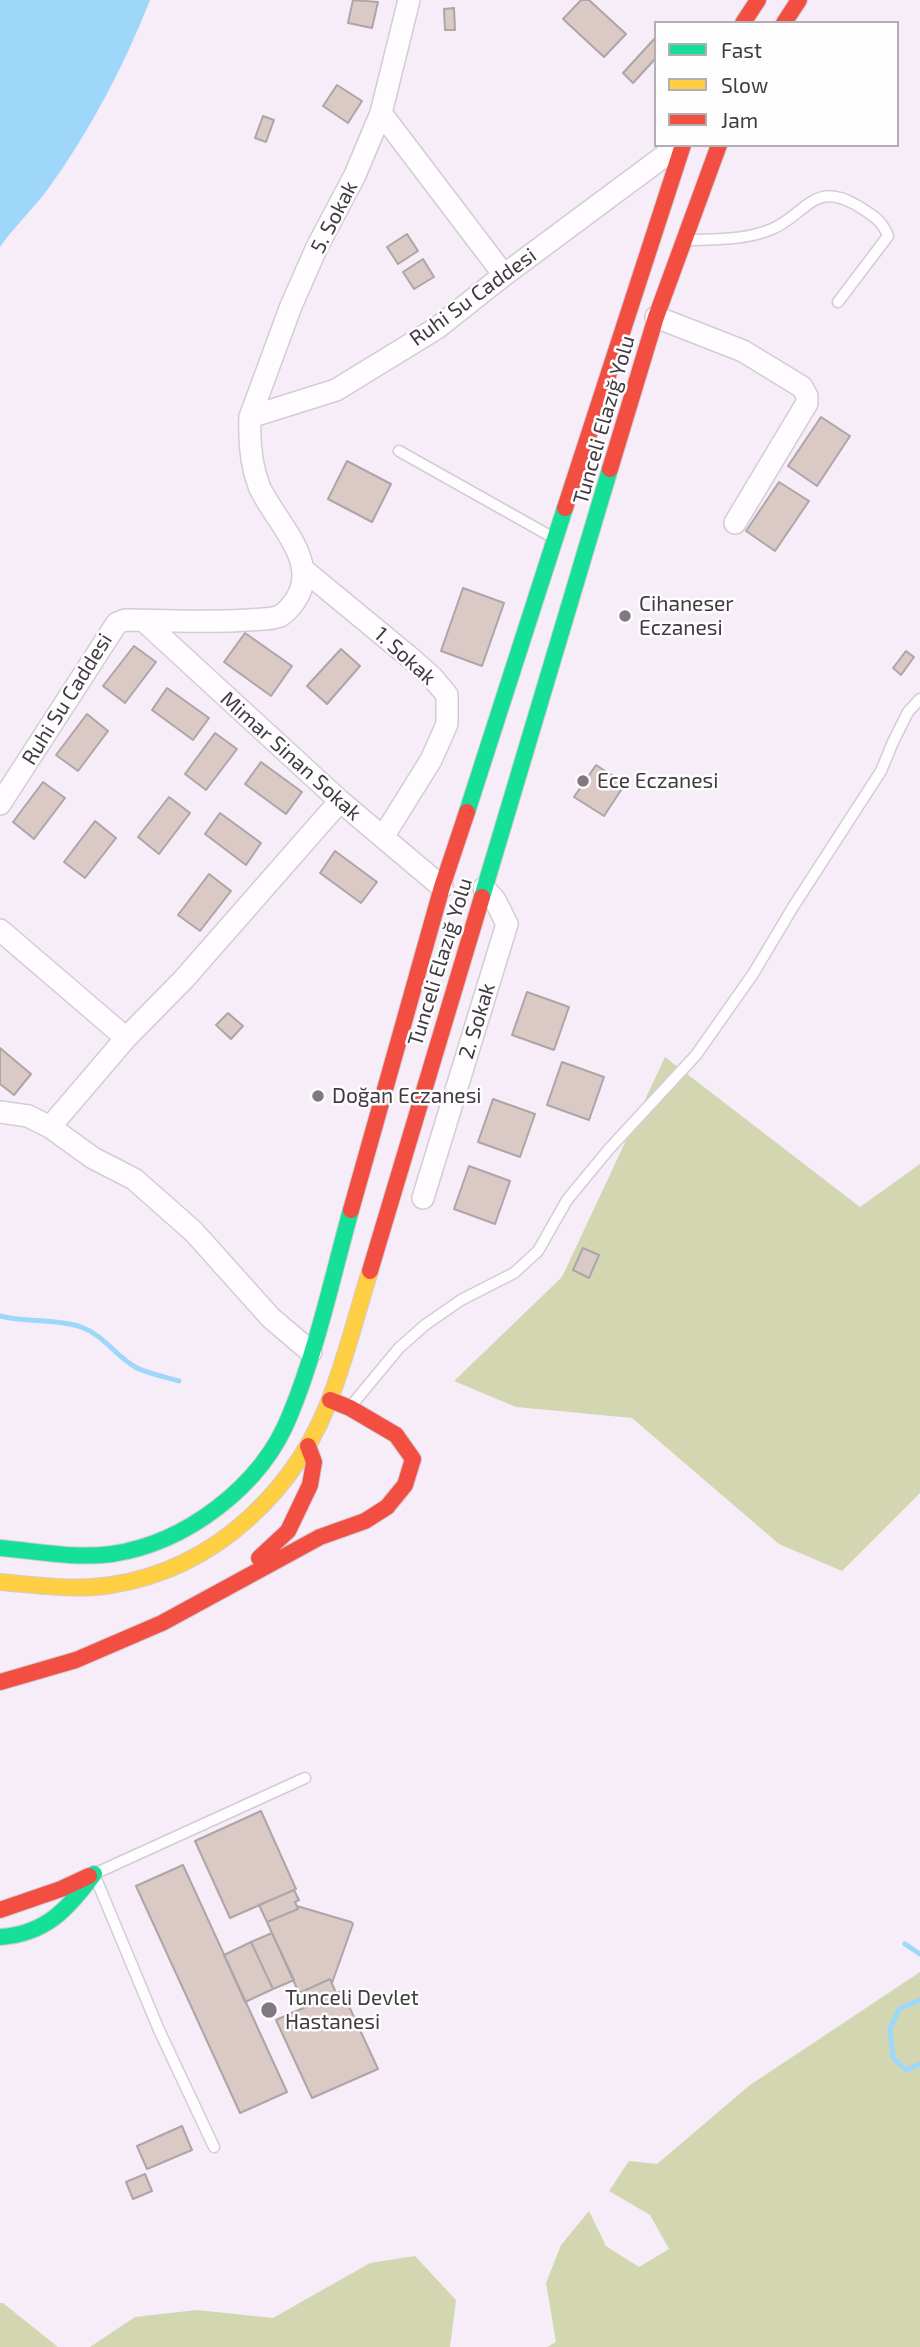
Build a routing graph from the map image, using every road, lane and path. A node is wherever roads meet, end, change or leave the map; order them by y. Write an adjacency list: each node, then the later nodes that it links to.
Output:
1 (409, 0): 6 (street, 5. Sokak)
2 (758, 0): 4 (main road)
3 (799, 0): 5 (main road)
4 (744, 21)
5 (785, 21)
6 (381, 113): 11 (street); 14 (street, 5. Sokak)
7 (678, 147): 11 (street, Ruhi Su Caddesi)
8 (680, 147): 17 (main road, Tunceli Elazığ Yolu)
9 (718, 147): 10 (main road, Tunceli Elazığ Yolu)
10 (684, 240): 12 (lane); 13 (main road, Tunceli Elazığ Yolu)
11 (504, 275): 14 (street, Ruhi Su Caddesi)
12 (838, 302)
13 (656, 317): 16 (street); 25 (main road, Tunceli Elazığ Yolu)
14 (250, 424): 18 (street)
15 (399, 451): 17 (lane)
16 (735, 523)
17 (554, 538): 24 (main road, Tunceli Elazığ Yolu)
18 (304, 570): 19 (street, Ruhi Su Caddesi); 23 (street, 1. Sokak)
19 (144, 621): 21 (street, Mimar Sinan Sokak); 22 (street, Ruhi Su Caddesi)
20 (920, 698): 33 (lane)
21 (340, 801): 23 (street, Mimar Sinan Sokak); 27 (street)
22 (0, 804)
23 (383, 837): 24 (street, Mimar Sinan Sokak)
24 (442, 887): 31 (main road, Tunceli Elazığ Yolu)
25 (484, 888): 30 (street, 2. Sokak); 32 (main road, Tunceli Elazığ Yolu)
26 (0, 930): 27 (street)
27 (126, 1038): 29 (street)
28 (0, 1112): 29 (street)
29 (50, 1128): 31 (street)
30 (423, 1198)
31 (311, 1352): 35 (main road, Tunceli Elazığ Yolu)
32 (330, 1400): 33 (main road); 34 (main road, Tunceli Elazığ Yolu)
33 (349, 1408): 38 (main road)
34 (308, 1446): 36 (main road, Tunceli Elazığ Yolu); 37 (main road)
35 (0, 1548)
36 (0, 1581)
37 (0, 1669)
38 (0, 1682)
39 (305, 1778): 40 (lane)
40 (94, 1874): 41 (main road); 42 (main road); 43 (lane)
41 (0, 1910)
42 (0, 1937)
43 (214, 2147)

